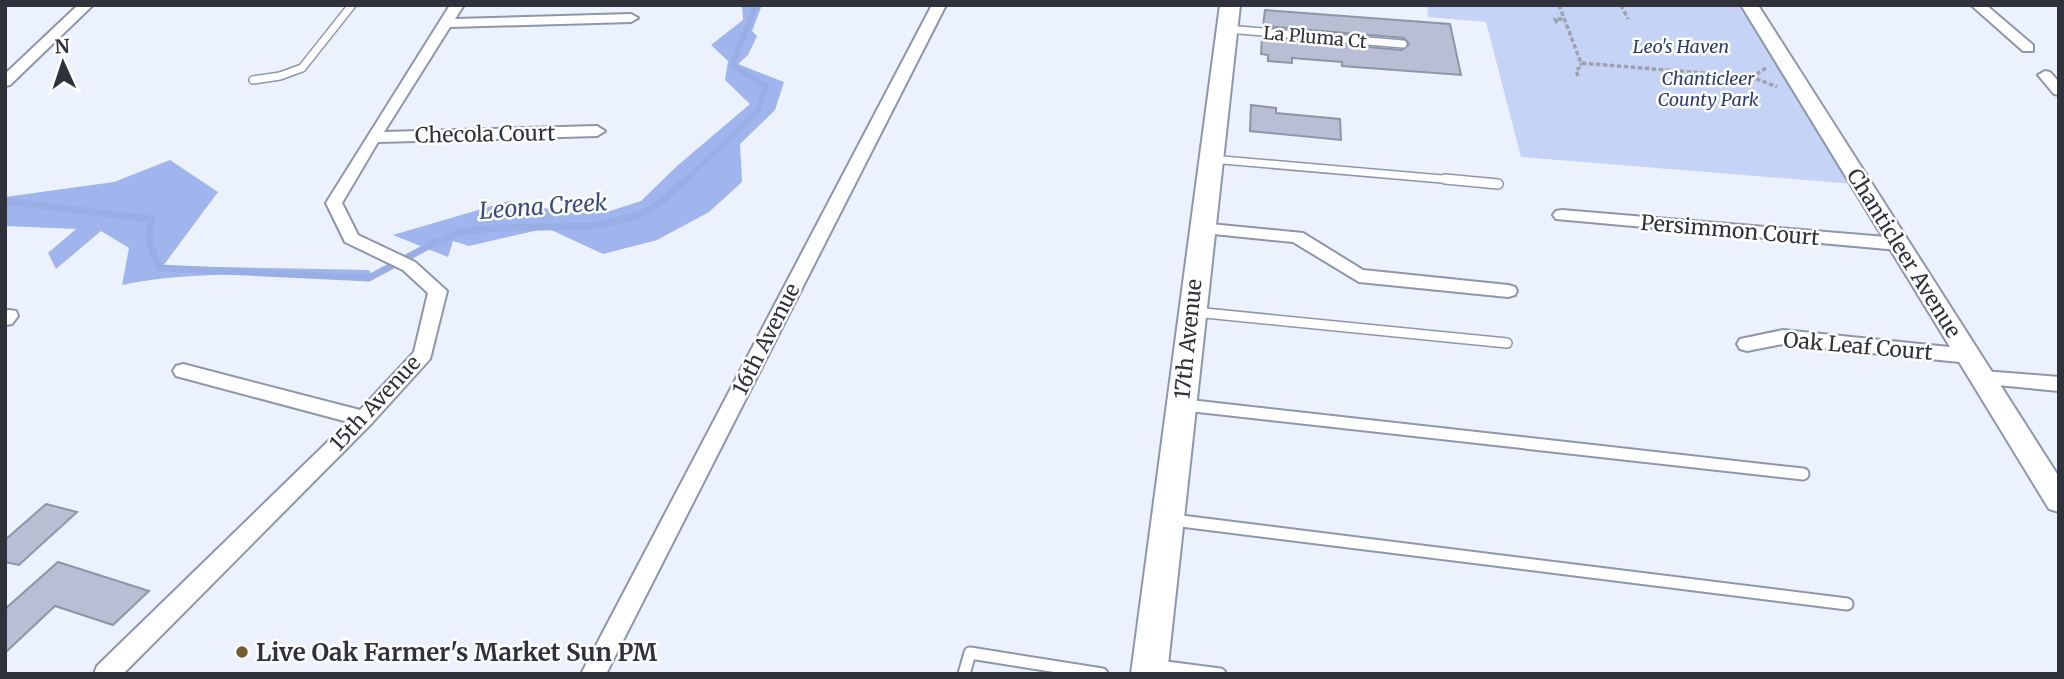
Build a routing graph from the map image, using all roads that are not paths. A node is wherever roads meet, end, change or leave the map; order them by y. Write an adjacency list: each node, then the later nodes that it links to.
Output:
1 (86, 5): 14 (street)
2 (352, 5): 13 (lane)
3 (457, 5): 9 (street, 15th Avenue)
4 (939, 5): 39 (street, 16th Avenue)
5 (1749, 5): 22 (street, Chanticleer Avenue)
6 (1978, 5): 11 (street)
7 (1229, 17): 10 (lane, La Pluma Ct); 18 (main road, 17th Avenue)
8 (631, 18): 9 (street)
9 (446, 23): 17 (street, 15th Avenue)
10 (1403, 44)
11 (2028, 48)
12 (2045, 75): 15 (street)
13 (253, 80)
14 (5, 82)
15 (2059, 90)
16 (597, 131): 17 (street, Checola Court)
17 (373, 137): 32 (street, 15th Avenue)
18 (1210, 159): 19 (lane); 21 (main road, 17th Avenue)
19 (1497, 184)
20 (1562, 215): 22 (street, Persimmon Court)
21 (1200, 228): 23 (street); 24 (main road, 17th Avenue)
22 (1899, 244): 27 (street, Chanticleer Avenue)
23 (1508, 291)
24 (1191, 311): 25 (lane); 31 (main road, 17th Avenue)
25 (1507, 343)
26 (1746, 344): 27 (street, Oak Leaf Court)
27 (1969, 356): 29 (street, Chanticleer Avenue)
28 (183, 371): 32 (street)
29 (1983, 378): 30 (street); 34 (street, Chanticleer Avenue)
30 (2059, 384)
31 (1181, 405): 33 (lane); 35 (main road, 17th Avenue)
32 (364, 419): 38 (street, 15th Avenue)
33 (1803, 474)
34 (2059, 501)
35 (1169, 520): 36 (lane); 37 (main road, 17th Avenue)
36 (1847, 604)
37 (1150, 669): 42 (lane)
38 (106, 674)
39 (593, 674)
40 (964, 674): 41 (lane)
41 (1102, 674)
42 (1220, 674)

